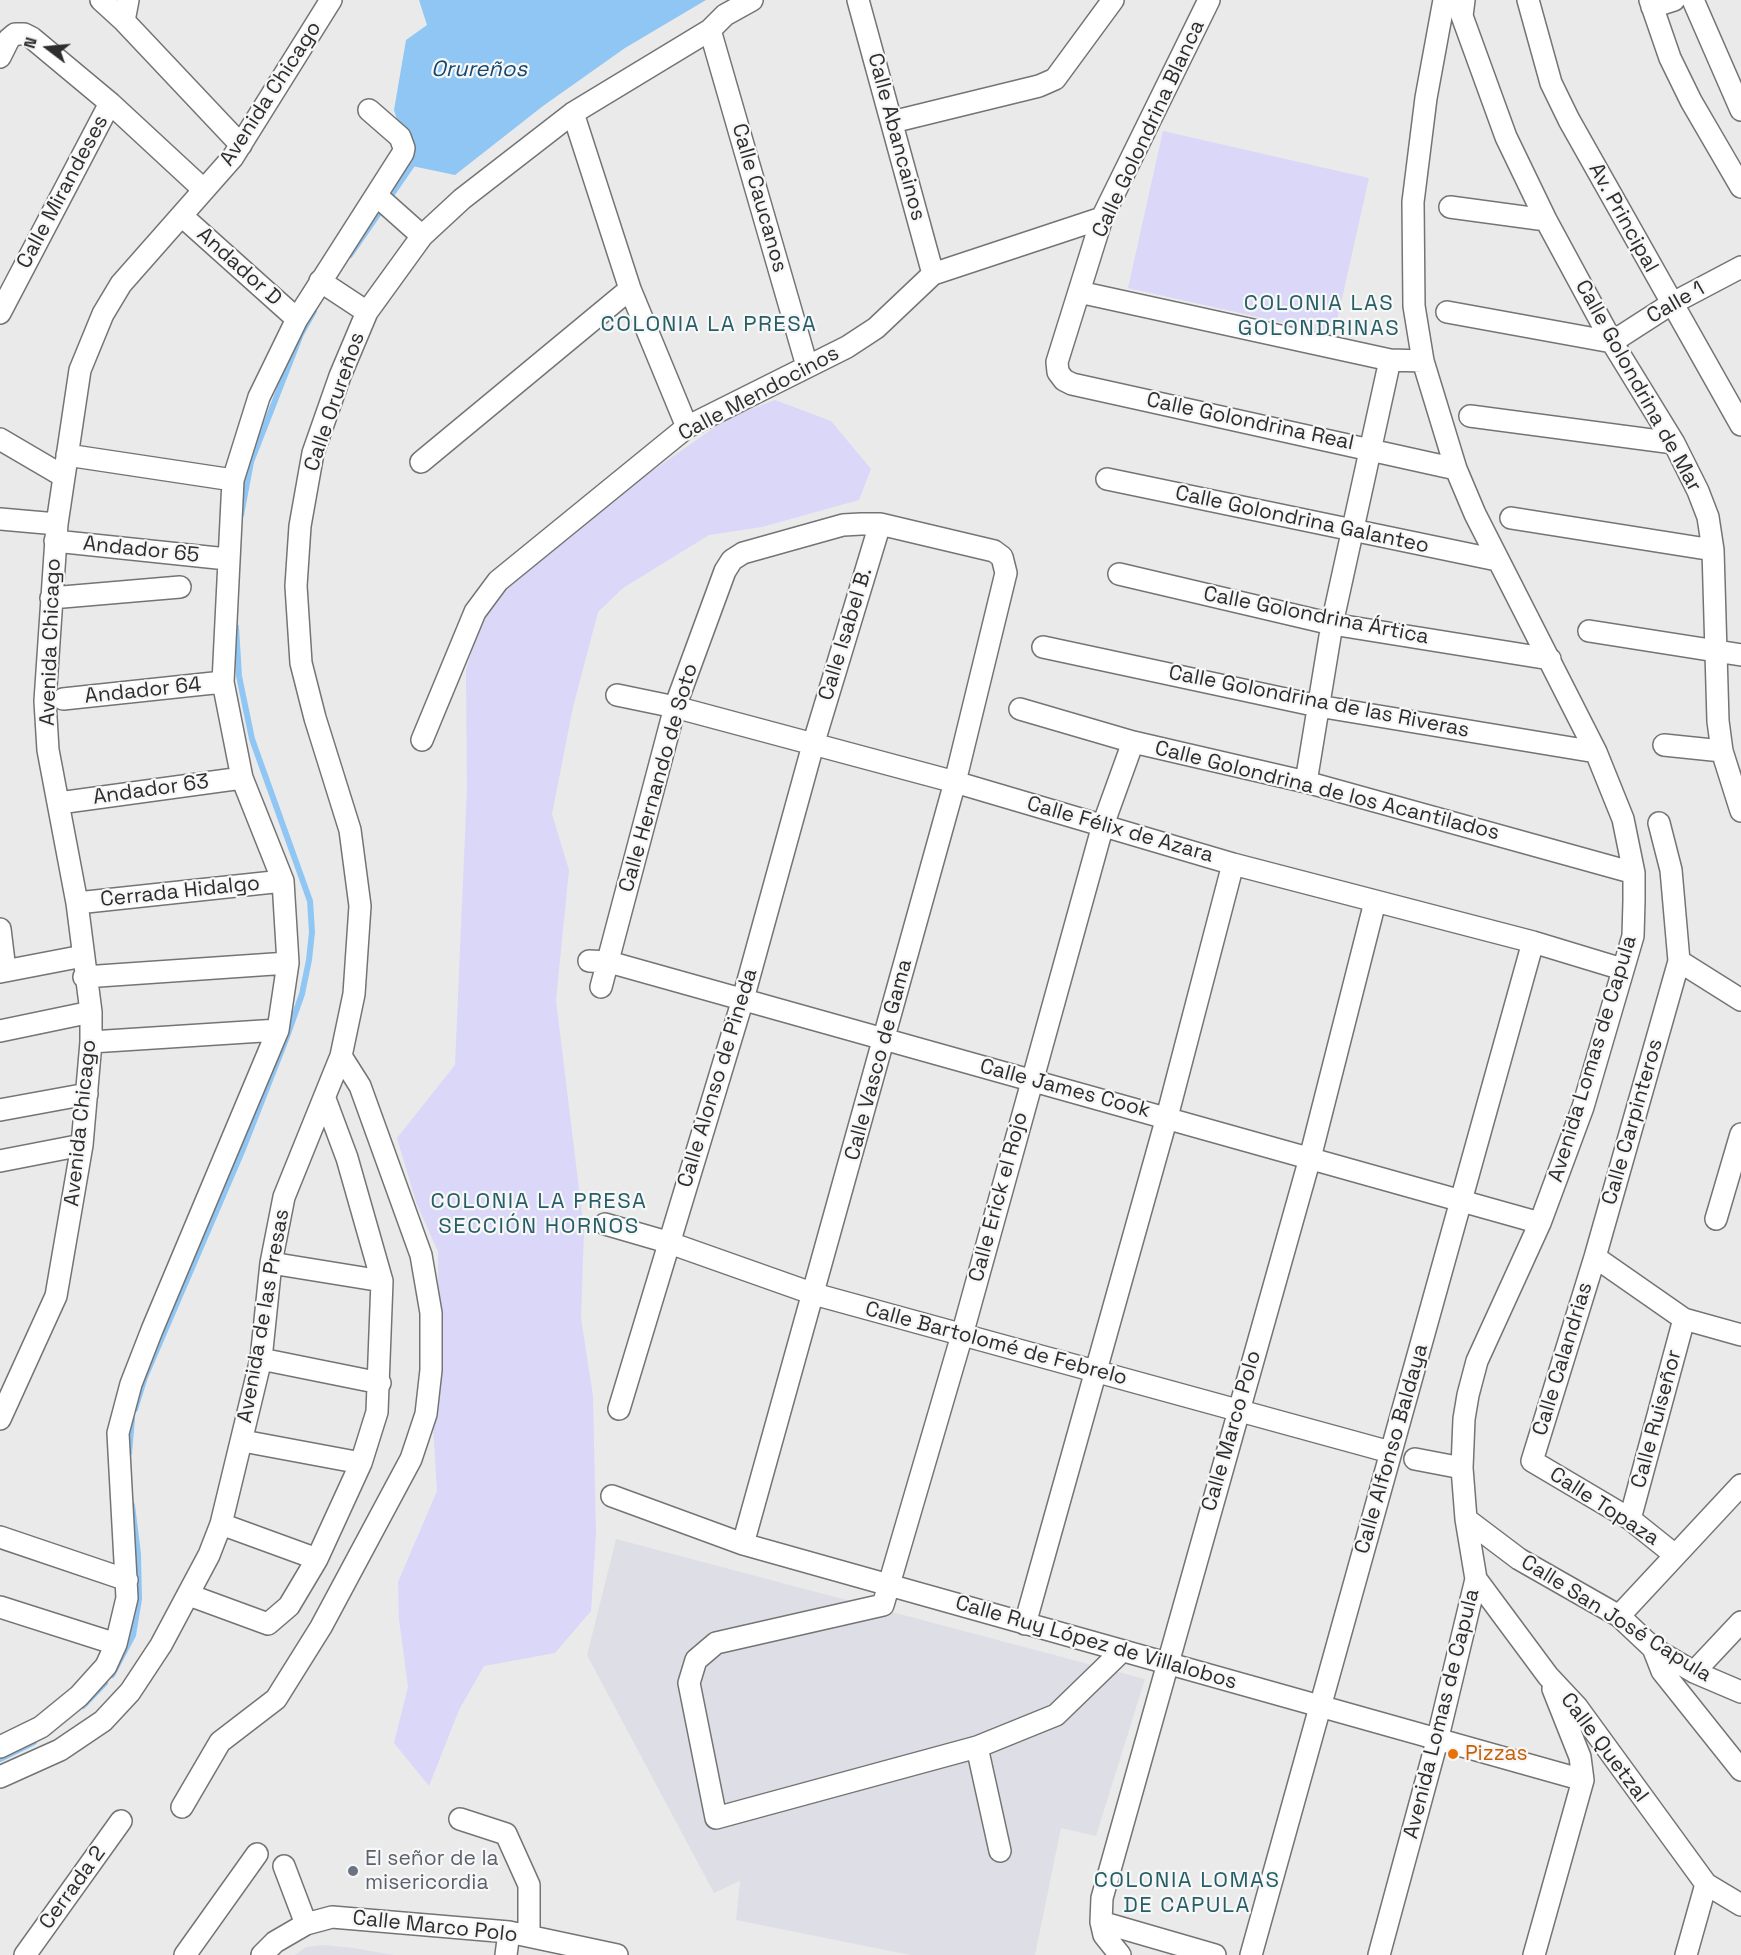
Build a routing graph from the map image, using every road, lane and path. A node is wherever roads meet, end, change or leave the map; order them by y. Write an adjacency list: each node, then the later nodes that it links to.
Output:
1 (101, 0): 14 (street)
2 (128, 0): 14 (street)
3 (331, 0): 23 (street, Avenida Chicago)
4 (752, 0): 15 (street, Calle Orureños)
5 (858, 0): 22 (street, Calle Abancainos)
6 (1113, 0): 22 (street)
7 (1209, 0): 29 (street, Calle Golondrina Blanca)
8 (1444, 0): 44 (street, Avenida Lomas de Capula)
9 (1528, 0): 37 (street, Av. Principal)
10 (1674, 0): 12 (street)
11 (1693, 0): 17 (street)
12 (1651, 3): 24 (street)
13 (1463, 8): 30 (street, Calle Golondrina de Mar)
14 (124, 21): 23 (street)
15 (710, 30): 21 (street, Calle Orureños); 46 (street, Calle Caucanos)
16 (4, 48): 18 (street)
17 (1736, 89): 20 (street)
18 (110, 103): 25 (street); 40 (street, Calle Mirandeses)
19 (369, 110): 26 (street)
20 (1741, 110)
21 (573, 113): 31 (street, Calle Orureños); 35 (street)
22 (891, 123): 33 (street, Calle Abancainos)
23 (241, 145): 25 (street, Avenida Chicago)
24 (1741, 188)
25 (204, 190): 28 (street, Avenida Chicago)
26 (376, 196): 31 (street); 34 (street)
27 (1450, 207): 30 (street)
28 (182, 216): 41 (street, Andador D); 53 (street, Avenida Chicago)
29 (1102, 218): 33 (street, Calle Mendocinos); 36 (street, Calle Golondrina Blanca)
30 (1546, 220): 42 (street, Calle Golondrina de Mar)
31 (422, 235): 38 (street, Calle Orureños)
32 (1741, 267): 37 (street, Calle 1)
33 (933, 274): 46 (street, Calle Mendocinos)
34 (321, 282): 38 (street); 41 (street)
35 (630, 289): 49 (street); 54 (street)
36 (1079, 292): 43 (street); 45 (street, Calle Golondrina Blanca)
37 (1671, 304): 42 (street, Calle 1); 48 (street, Av. Principal)
38 (366, 311): 117 (street, Calle Orureños)
39 (1447, 312): 42 (street)
40 (0, 313)
41 (297, 319): 58 (street)
42 (1612, 342): 51 (street, Calle Golondrina de Mar)
43 (1390, 360): 44 (street); 52 (street)
44 (1423, 361): 55 (street, Avenida Lomas de Capula)
45 (1057, 362): 52 (street, Calle Golondrina Real)
46 (807, 366): 49 (street, Calle Mendocinos)
47 (1470, 416): 51 (street)
48 (1741, 425)
49 (687, 427): 82 (street, Calle Mendocinos)
50 (0, 439): 56 (street)
51 (1674, 443): 64 (street, Calle Golondrina de Mar)
52 (1372, 448): 55 (street, Calle Golondrina Real); 62 (street)
53 (67, 455): 56 (street, Avenida Chicago); 58 (street)
54 (421, 462)
55 (1456, 469): 66 (street, Avenida Lomas de Capula)
56 (63, 476): 63 (street, Avenida Chicago)
57 (1107, 479): 62 (street, Calle Golondrina Galanteo)
58 (232, 480): 65 (street)
59 (1511, 518): 64 (street)
60 (0, 519): 63 (street, Andador 65)
61 (880, 524): 80 (street, Calle Hernando de Soto); 84 (street, Calle Isabel B.); 89 (street, Calle Vasco de Gama)
62 (1353, 530): 66 (street, Calle Golondrina Galanteo); 70 (street)
63 (56, 532): 65 (street, Andador 65); 69 (street, Avenida Chicago)
64 (1713, 550): 73 (street, Calle Golondrina de Mar)
65 (227, 560): 76 (street)
66 (1497, 560): 75 (street, Avenida Lomas de Capula)
67 (1119, 574): 70 (street, Calle Golondrina Ártica)
68 (180, 587): 69 (street)
69 (51, 598): 91 (street, Avenida Chicago)
70 (1332, 624): 75 (street, Calle Golondrina Ártica); 79 (street)
71 (1588, 630): 73 (street)
72 (1043, 647): 79 (street, Calle Golondrina de las Riveras)
73 (1716, 653): 74 (street); 86 (street, Calle Golondrina de Mar)
74 (1741, 655)
75 (1550, 659): 87 (street, Avenida Lomas de Capula)
76 (223, 682): 78 (street, Andador 64); 88 (street)
77 (617, 695): 80 (street, Calle Félix de Azara)
78 (63, 699)
79 (1318, 706): 87 (street, Calle Golondrina de las Riveras); 90 (street)
80 (675, 707): 84 (street, Calle Félix de Azara); 104 (street, Calle Hernando de Soto)
81 (1020, 709): 83 (street, Calle Golondrina de los Acantilados)
82 (422, 740)
83 (1133, 742): 90 (street, Calle Golondrina de los Acantilados); 94 (street, Calle Erick el Rojo)
84 (813, 745): 89 (street, Calle Félix de Azara); 110 (street, Calle Alonso de Pineda)
85 (1664, 745): 86 (street)
86 (1722, 751): 92 (street, Calle Golondrina de Mar)
87 (1596, 752): 96 (street, Avenida Lomas de Capula)
88 (242, 778): 91 (street, Andador 63); 97 (street)
89 (955, 782): 94 (street, Calle Félix de Azara); 115 (street, Calle Vasco de Gama)
90 (1306, 782): 96 (street, Calle Golondrina de los Acantilados)
91 (59, 802): 99 (street, Avenida Chicago)
92 (1741, 811)
93 (1659, 823): 103 (street, Calle Carpinteros)
94 (1102, 825): 95 (street, Calle Félix de Azara); 118 (street, Calle Erick el Rojo)
95 (1233, 864): 98 (street, Calle Félix de Azara); 122 (street)
96 (1634, 873): 106 (street, Avenida Lomas de Capula)
97 (284, 881): 99 (street, Cerrada Hidalgo); 105 (street)
98 (1375, 902): 101 (street, Calle Félix de Azara); 125 (street, Calle Marco Polo)
99 (77, 903): 102 (street, Avenida Chicago)
100 (0, 929): 107 (street)
101 (1533, 942): 106 (street, Calle Félix de Azara); 127 (street, Calle Alfonso Baldaya)
102 (82, 956): 107 (street); 108 (street, Avenida Chicago)
103 (1679, 961): 111 (street); 132 (street, Calle Carpinteros)
104 (599, 962): 109 (street, Calle Hernando de Soto); 110 (street, Calle James Cook)
105 (288, 963): 108 (street); 113 (street)
106 (1622, 969): 129 (street, Avenida Lomas de Capula)
107 (3, 971)
108 (84, 977): 112 (street, Avenida Chicago)
109 (601, 987)
110 (743, 999): 115 (street, Calle James Cook); 131 (street, Calle Alonso de Pineda)
111 (1741, 1000)
112 (91, 1012): 114 (street); 116 (street, Avenida Chicago)
113 (278, 1030): 116 (street); 161 (street)
114 (0, 1031)
115 (884, 1040): 118 (street, Calle James Cook); 135 (street, Calle Vasco de Gama)
116 (91, 1042): 119 (street, Avenida Chicago)
117 (341, 1056): 120 (street, Avenida de las Presas); 182 (street)
118 (1030, 1079): 122 (street, Calle James Cook); 137 (street, Calle Erick el Rojo)
119 (87, 1094): 121 (street); 124 (street, Avenida Chicago)
120 (325, 1100): 133 (street, Avenida de las Presas); 134 (street)
121 (0, 1110)
122 (1167, 1117): 125 (street, Calle James Cook); 140 (street)
123 (1741, 1134): 128 (street)
124 (82, 1145): 126 (street); 144 (street, Avenida Chicago)
125 (1310, 1158): 127 (street, Calle James Cook); 143 (street, Calle Marco Polo)
126 (0, 1161)
127 (1462, 1203): 129 (street, Calle James Cook); 146 (street, Calle Alfonso Baldaya)
128 (1716, 1219)
129 (1540, 1223): 150 (street, Avenida Lomas de Capula)
130 (605, 1224): 131 (street, Calle Bartolomé de Febrelo)
131 (667, 1242): 135 (street, Calle Bartolomé de Febrelo); 142 (street, Calle Alonso de Pineda)
132 (1594, 1257): 136 (street); 148 (street, Calle Calandrias)
133 (272, 1263): 134 (street); 139 (street, Avenida de las Presas)
134 (382, 1281): 141 (street)
135 (814, 1294): 137 (street, Calle Bartolomé de Febrelo); 157 (street, Calle Vasco de Gama)
136 (1684, 1319): 138 (street); 154 (street, Calle Ruiseñor)
137 (962, 1335): 140 (street, Calle Bartolomé de Febrelo); 162 (street, Calle Erick el Rojo)
138 (1741, 1335)
139 (261, 1359): 141 (street); 145 (street, Avenida de las Presas)
140 (1095, 1372): 143 (street, Calle Bartolomé de Febrelo); 167 (street)
141 (380, 1383): 149 (street)
142 (619, 1409)
143 (1238, 1410): 146 (street, Calle Bartolomé de Febrelo); 171 (street, Calle Marco Polo)
144 (0, 1419)
145 (243, 1441): 149 (street); 155 (street, Avenida de las Presas)
146 (1390, 1452): 175 (street, Calle Alfonso Baldaya)
147 (1415, 1459): 150 (street)
148 (1532, 1461): 154 (street, Calle Topaza)
149 (361, 1463): 159 (street)
150 (1462, 1468): 153 (street, Avenida Lomas de Capula)
151 (1741, 1485): 158 (street)
152 (612, 1496): 157 (street, Calle Ruy López de Villalobos)
153 (1466, 1519): 160 (street, Avenida Lomas de Capula); 165 (street, Calle San José Capula)
154 (1630, 1519): 158 (street, Calle Topaza)
155 (221, 1524): 159 (street); 163 (street, Avenida de las Presas)
156 (0, 1537): 161 (street)
157 (743, 1544): 162 (street, Calle Ruy López de Villalobos)
158 (1675, 1555): 165 (street)
159 (317, 1559): 163 (street)
160 (1476, 1579): 173 (street, Calle Quetzal); 176 (street, Avenida Lomas de Capula)
161 (127, 1580): 168 (street)
162 (890, 1586): 167 (street, Calle Ruy López de Villalobos); 178 (street)
163 (189, 1595): 180 (street, Avenida de las Presas)
164 (0, 1607): 168 (street)
165 (1619, 1616): 169 (street, Calle San José Capula)
166 (1741, 1622): 172 (street)
167 (1025, 1624): 170 (street, Calle Ruy López de Villalobos)
168 (116, 1644): 177 (street)
169 (1653, 1648): 172 (street, Calle San José Capula); 179 (street)
170 (1122, 1651): 171 (street, Calle Ruy López de Villalobos); 178 (street)
171 (1167, 1663): 175 (street, Calle Ruy López de Villalobos); 190 (street, Calle Marco Polo)
172 (1694, 1672): 174 (street, Calle San José Capula)
173 (1548, 1676): 181 (street); 188 (street, Calle Quetzal)
174 (1741, 1692)
175 (1321, 1706): 176 (street, Calle Ruy López de Villalobos); 200 (street, Calle Alfonso Baldaya)
176 (1437, 1741): 181 (street, Calle Ruy López de Villalobos); 201 (street, Avenida Lomas de Capula)
177 (0, 1747)
178 (977, 1747): 185 (street)
179 (1741, 1770)
180 (0, 1777)
181 (1583, 1780): 202 (street)
182 (182, 1807)
183 (460, 1819): 192 (street)
184 (121, 1821): 193 (street, Cerrada 2)
185 (1000, 1851)
186 (257, 1854): 194 (street)
187 (284, 1866): 191 (street)
188 (1706, 1884): 189 (street, Calle Quetzal); 203 (street)
189 (1741, 1905)
190 (1101, 1922): 198 (street); 199 (street)
191 (306, 1924): 192 (street, Calle Marco Polo); 195 (street, Calle Marco Polo)
192 (519, 1934): 196 (street); 197 (street, Calle Marco Polo)
193 (25, 1955)
194 (185, 1955)
195 (262, 1955)
196 (506, 1955)
197 (617, 1955)
198 (1120, 1955)
199 (1215, 1955)
200 (1251, 1955)
201 (1378, 1955)
202 (1534, 1955)
203 (1686, 1955)

